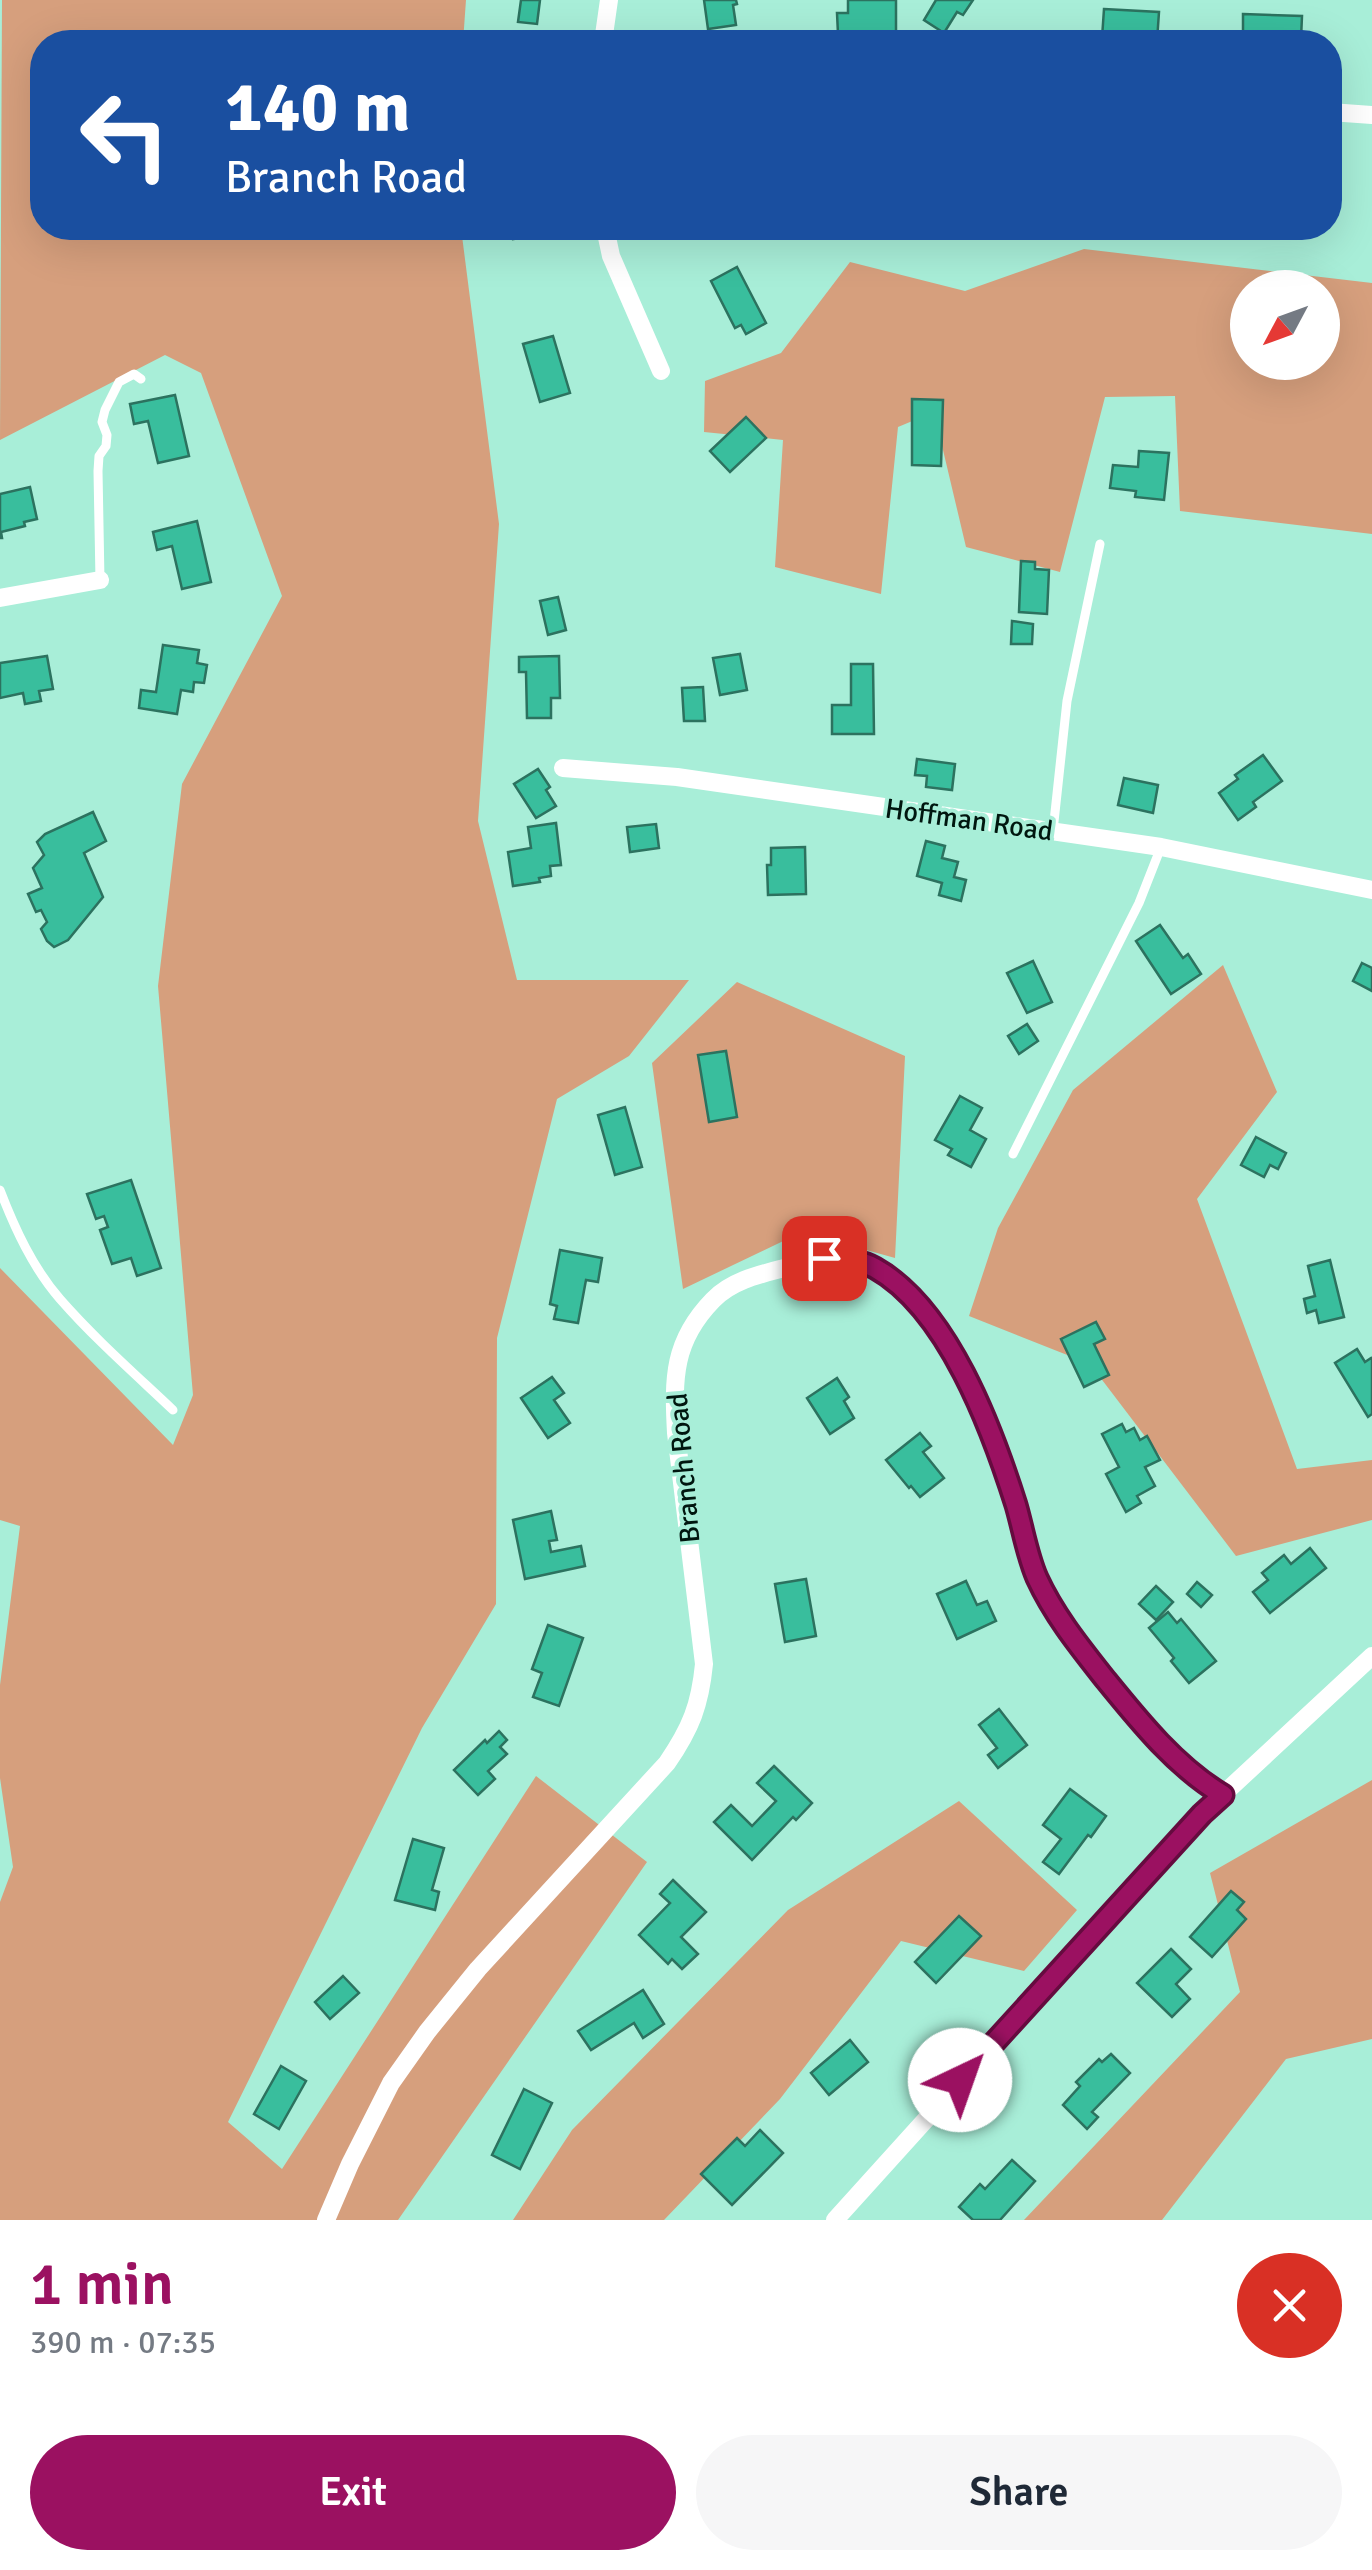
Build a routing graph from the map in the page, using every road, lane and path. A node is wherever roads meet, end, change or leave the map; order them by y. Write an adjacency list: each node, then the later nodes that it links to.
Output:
1 (609, 0): 2 (street)
2 (605, 30)
3 (1342, 113): 4 (street)
4 (1372, 116)
5 (608, 240): 6 (street)
6 (660, 371)
7 (142, 379): 9 (lane)
8 (1100, 544): 12 (lane)
9 (100, 580): 10 (street)
10 (0, 598)
11 (563, 768): 12 (street, Hoffman Road)
12 (1053, 830): 13 (street, Hoffman Road)
13 (1161, 847): 14 (street, Hoffman Road); 15 (lane)
14 (1372, 890)
15 (1012, 1154)
16 (0, 1190): 17 (lane)
17 (173, 1410)
18 (1372, 1656): 19 (street)
19 (1223, 1795): 20 (street, Branch Road); 21 (street)
20 (326, 2220)
21 (835, 2220)

